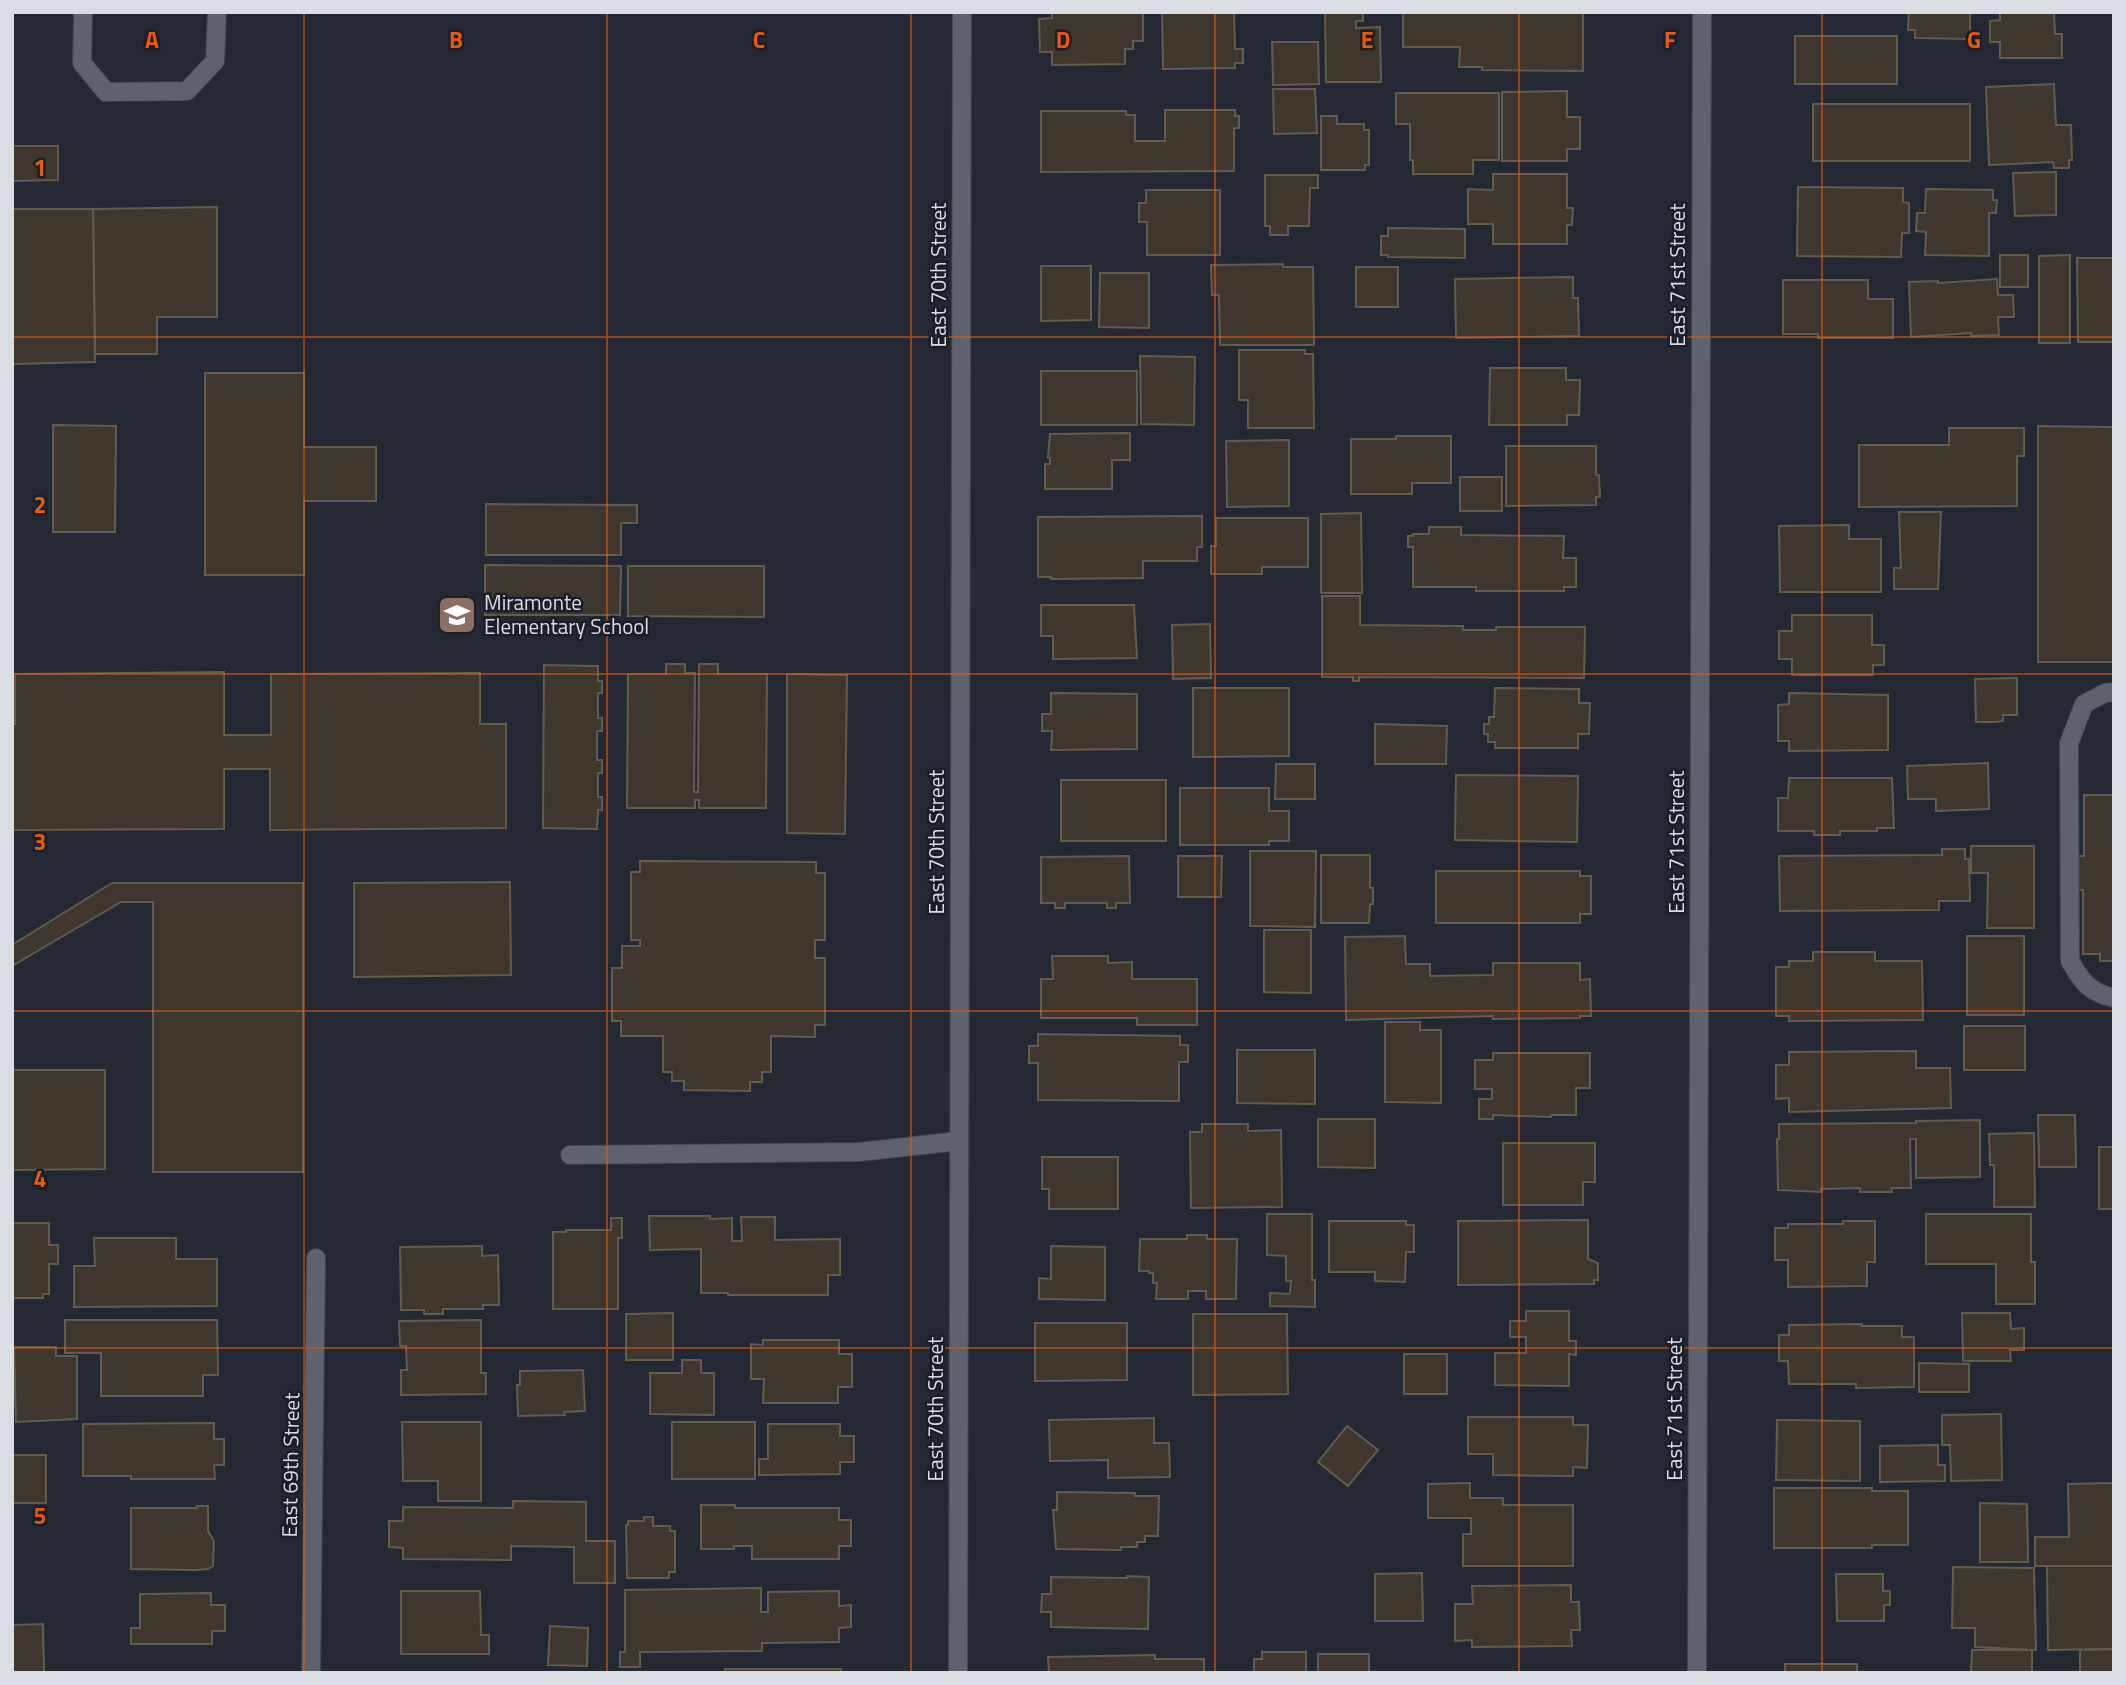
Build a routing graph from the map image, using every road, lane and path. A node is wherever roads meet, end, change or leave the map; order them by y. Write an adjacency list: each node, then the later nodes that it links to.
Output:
1 (83, 12): 2 (street)
2 (217, 12)
3 (962, 12): 7 (street, East 70th Street)
4 (1702, 12): 12 (street, East 71st Street)
5 (2114, 692): 6 (street)
6 (2114, 998)
7 (959, 1142): 8 (street); 11 (street, East 70th Street)
8 (570, 1155)
9 (316, 1258): 10 (street, East 69th Street)
10 (311, 1673)
11 (958, 1673)
12 (1697, 1673)

